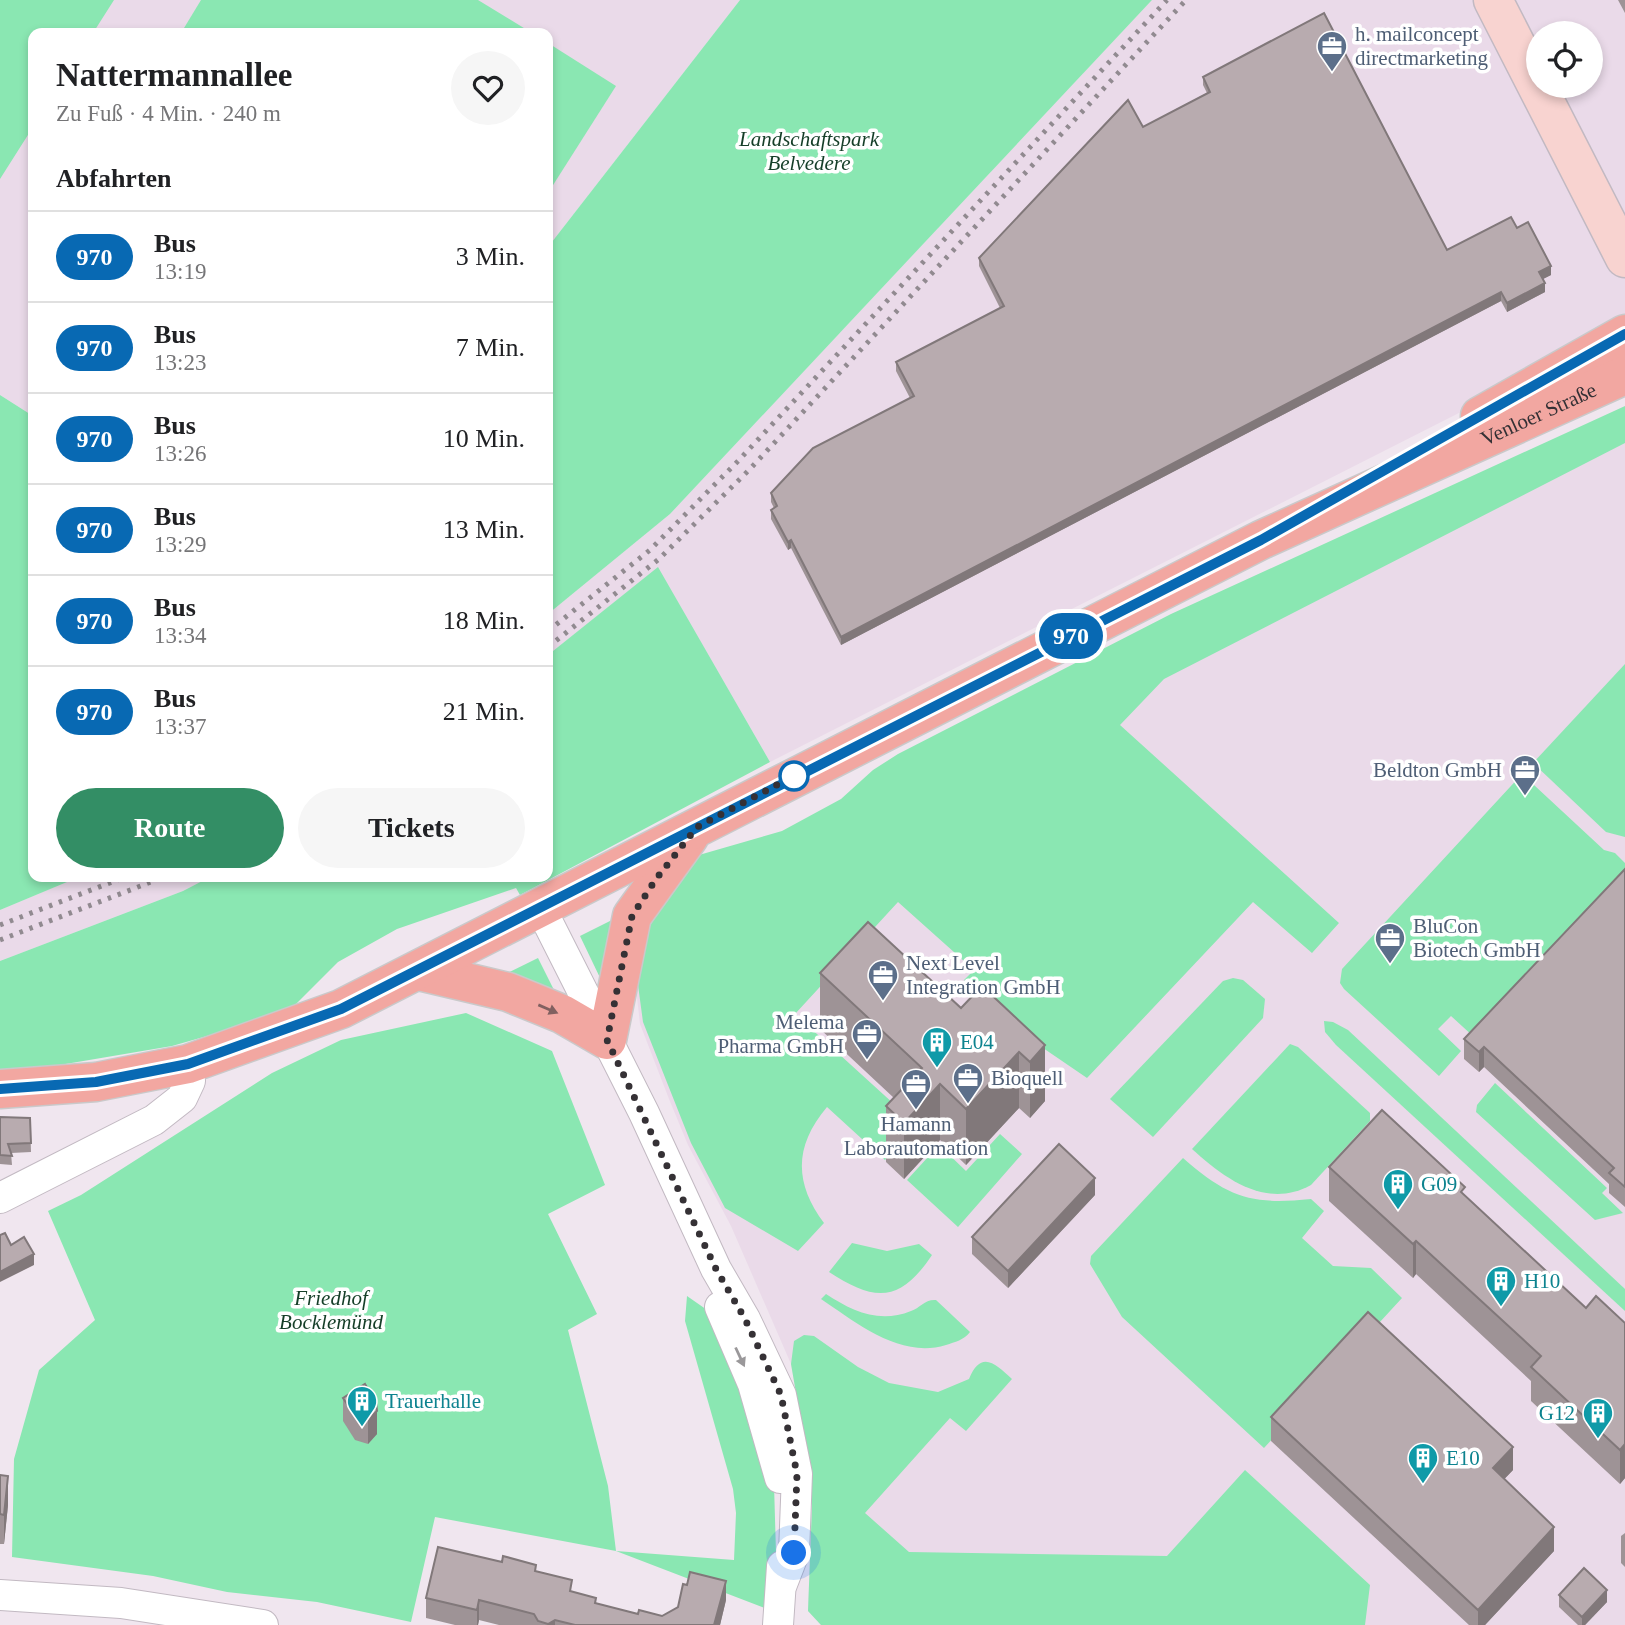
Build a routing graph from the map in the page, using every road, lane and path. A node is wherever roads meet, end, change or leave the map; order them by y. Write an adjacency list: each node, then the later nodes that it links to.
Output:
1 (1493, 0): 2 (street)
2 (1625, 258)
3 (1625, 334): 5 (main road, Venloer Straße)
4 (1625, 375): 5 (main road, Venloer Straße)
5 (1261, 540): 6 (main road, Venloer Straße)
6 (697, 827): 7 (main road, Venloer Straße); 9 (main road)
7 (540, 907): 8 (main road, Venloer Straße); 9 (street)
8 (419, 971): 9 (main road, one-way to 9); 10 (main road, Venloer Straße)
9 (607, 1040): 15 (street)
10 (188, 1064): 11 (main road, Venloer Straße); 12 (street)
11 (0, 1088)
12 (0, 1198)
13 (0, 1595): 14 (street)
14 (263, 1625)
15 (778, 1625)

